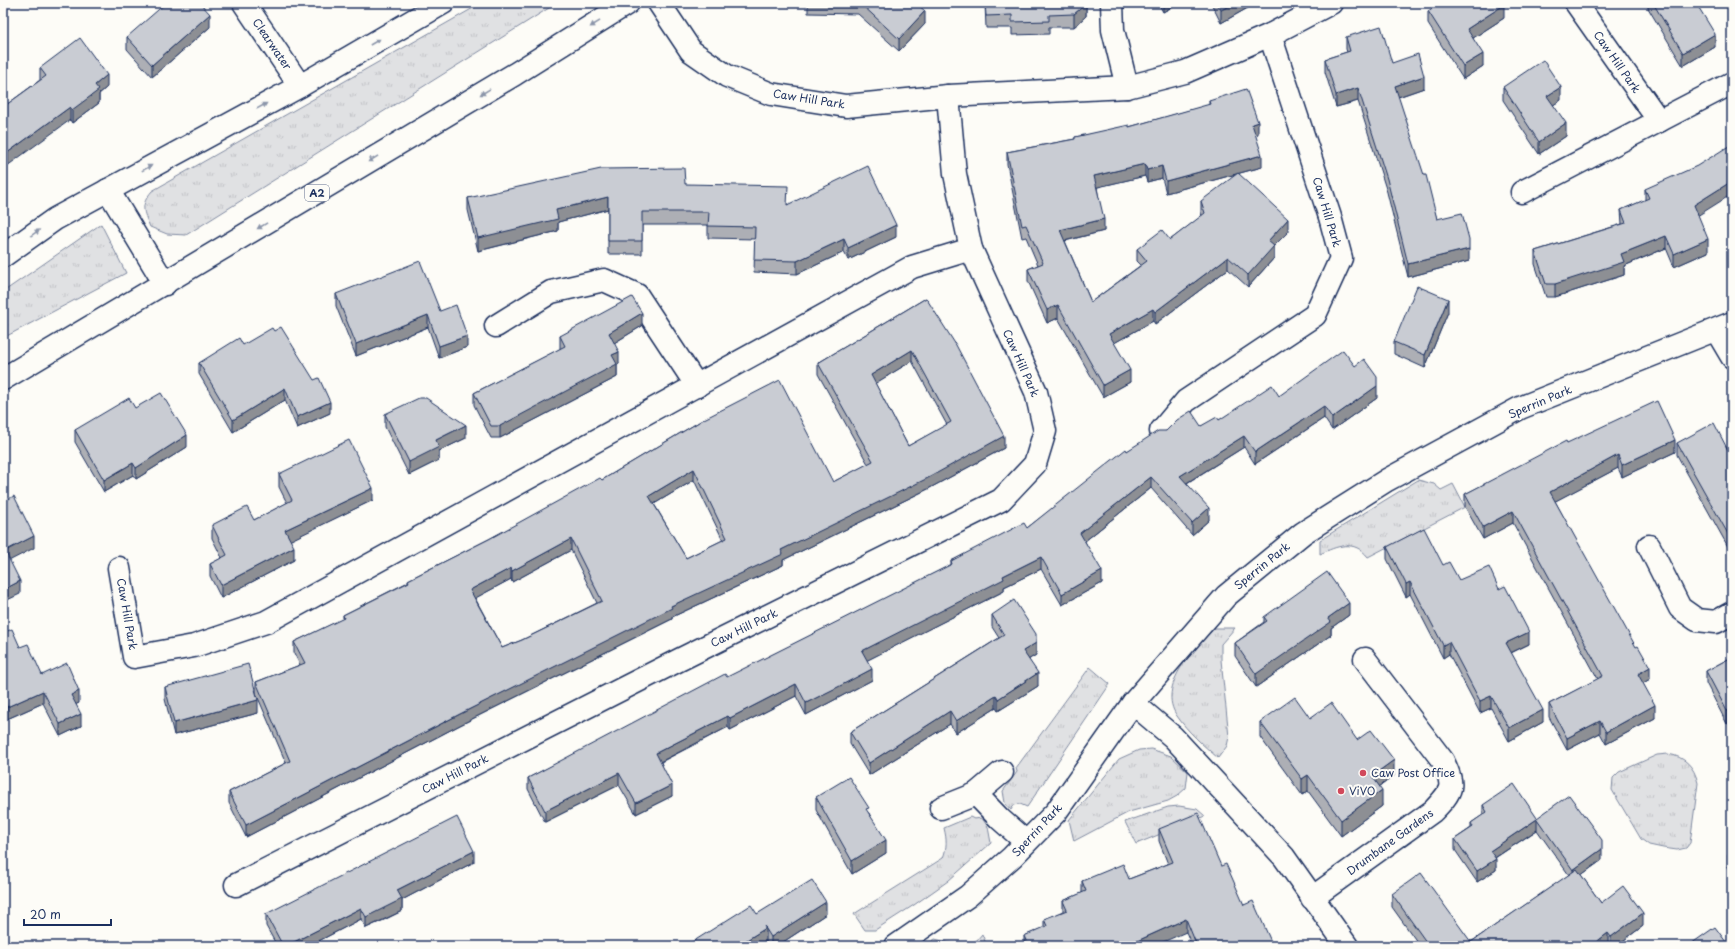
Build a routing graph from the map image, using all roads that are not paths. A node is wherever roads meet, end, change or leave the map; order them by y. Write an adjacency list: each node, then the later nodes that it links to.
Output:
1 (244, 3): 10 (main road, Clearwater)
2 (443, 3): 10 (main road, one-way to 2)
3 (628, 3): 18 (main road, A2, one-way to 18)
4 (658, 3): 12 (main road, Caw Hill Park)
5 (1112, 3): 11 (main road)
6 (1331, 3): 8 (main road, Caw Hill Park)
7 (1576, 3): 13 (main road, Caw Hill Park)
8 (1270, 35): 11 (main road, Caw Hill Park); 24 (main road, Caw Hill Park)
9 (1732, 83): 13 (main road)
10 (300, 86): 14 (main road, one-way to 10)
11 (1127, 86): 12 (main road, Caw Hill Park)
12 (948, 96): 16 (main road, Caw Hill Park)
13 (1659, 121): 15 (main road)
14 (108, 190): 17 (main road, one-way to 14); 18 (main road)
15 (1522, 192)
16 (971, 249): 23 (main road, Caw Hill Park); 34 (main road, Caw Hill Park)
17 (3, 256)
18 (165, 284): 22 (main road, A2)
19 (496, 326): 23 (main road)
20 (1724, 327): 21 (main road); 29 (main road, Sperrin Park)
21 (1732, 357)
22 (3, 379)
23 (697, 386): 26 (main road, Caw Hill Park)
24 (1161, 431)
25 (1649, 546): 27 (main road)
26 (119, 568)
27 (1732, 613)
28 (1365, 659): 35 (main road, Drumbane Gardens)
29 (1133, 702): 33 (main road, Sperrin Park); 35 (main road)
30 (1002, 772): 31 (main road)
31 (976, 794): 32 (main road); 33 (main road)
32 (941, 808)
33 (1026, 842): 36 (main road, Sperrin Park)
34 (236, 885)
35 (1312, 898): 37 (main road)
36 (896, 946)
37 (1347, 946)

